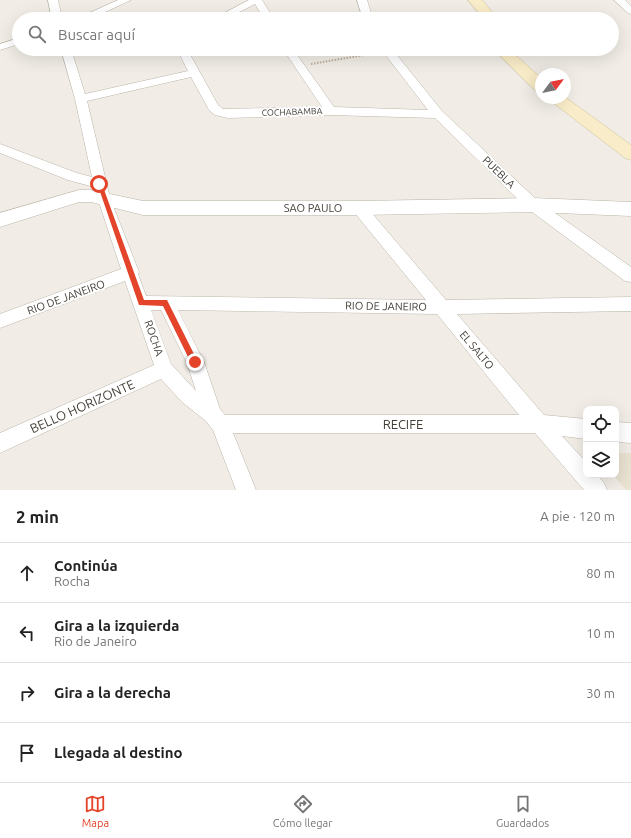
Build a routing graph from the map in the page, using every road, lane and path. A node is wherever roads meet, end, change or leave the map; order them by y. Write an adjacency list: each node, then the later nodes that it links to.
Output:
1 (52, 0): 9 (street)
2 (126, 0): 10 (street)
3 (256, 0): 6 (street); 12 (street)
4 (362, 0): 13 (street)
5 (619, 0): 8 (street)
6 (242, 2): 11 (street)
7 (468, 2): 14 (main road); 15 (main road)
8 (631, 11)
9 (55, 12)
10 (98, 12)
11 (228, 12)
12 (264, 12)
13 (366, 12)
14 (472, 12)
15 (482, 12)
16 (12, 43): 17 (street)
17 (0, 47)
18 (68, 56): 30 (street, ROCHA)
19 (186, 56): 27 (street, COCHABAMBA)
20 (293, 56): 25 (street)
21 (354, 56): 25 (path)
22 (392, 56): 33 (street, PUEBLA)
23 (508, 56): 28 (main road)
24 (527, 56): 26 (main road)
25 (299, 66): 32 (street)
26 (540, 68)
27 (195, 73): 30 (street); 32 (street, COCHABAMBA)
28 (535, 81)
29 (571, 95): 34 (main road)
30 (81, 99): 37 (street, ROCHA)
31 (563, 104): 36 (main road)
32 (330, 111): 33 (street, COCHABAMBA)
33 (438, 114): 38 (street, PUEBLA)
34 (631, 138)
35 (0, 149): 37 (street)
36 (631, 154)
37 (101, 191): 39 (street, SAO PAULO); 41 (street, SAO PAULO); 42 (street, ROCHA)
38 (533, 205): 39 (street, SAO PAULO); 40 (street, SAO PAULO); 43 (street, PUEBLA)
39 (359, 208): 47 (street, EL SALTO)
40 (631, 209)
41 (0, 220)
42 (131, 272): 45 (street, ROCHA); 48 (street, RIO DE JANEIRO)
43 (631, 276)
44 (165, 302): 45 (street, RIO DE JANEIRO); 47 (street, RIO DE JANEIRO); 50 (street)
45 (141, 303): 49 (street, ROCHA)
46 (631, 304): 47 (street, RIO DE JANEIRO)
47 (442, 307): 51 (street, EL SALTO)
48 (0, 321)
49 (164, 369): 50 (street, ROCHA); 55 (street, BELLO HORIZONTE)
50 (216, 419): 51 (street, RECIFE); 56 (street)
51 (539, 424): 52 (street, RECIFE); 57 (street, EL SALTO)
52 (583, 429)
53 (619, 432): 54 (street)
54 (631, 434)
55 (0, 443)
56 (246, 490)
57 (597, 490)

